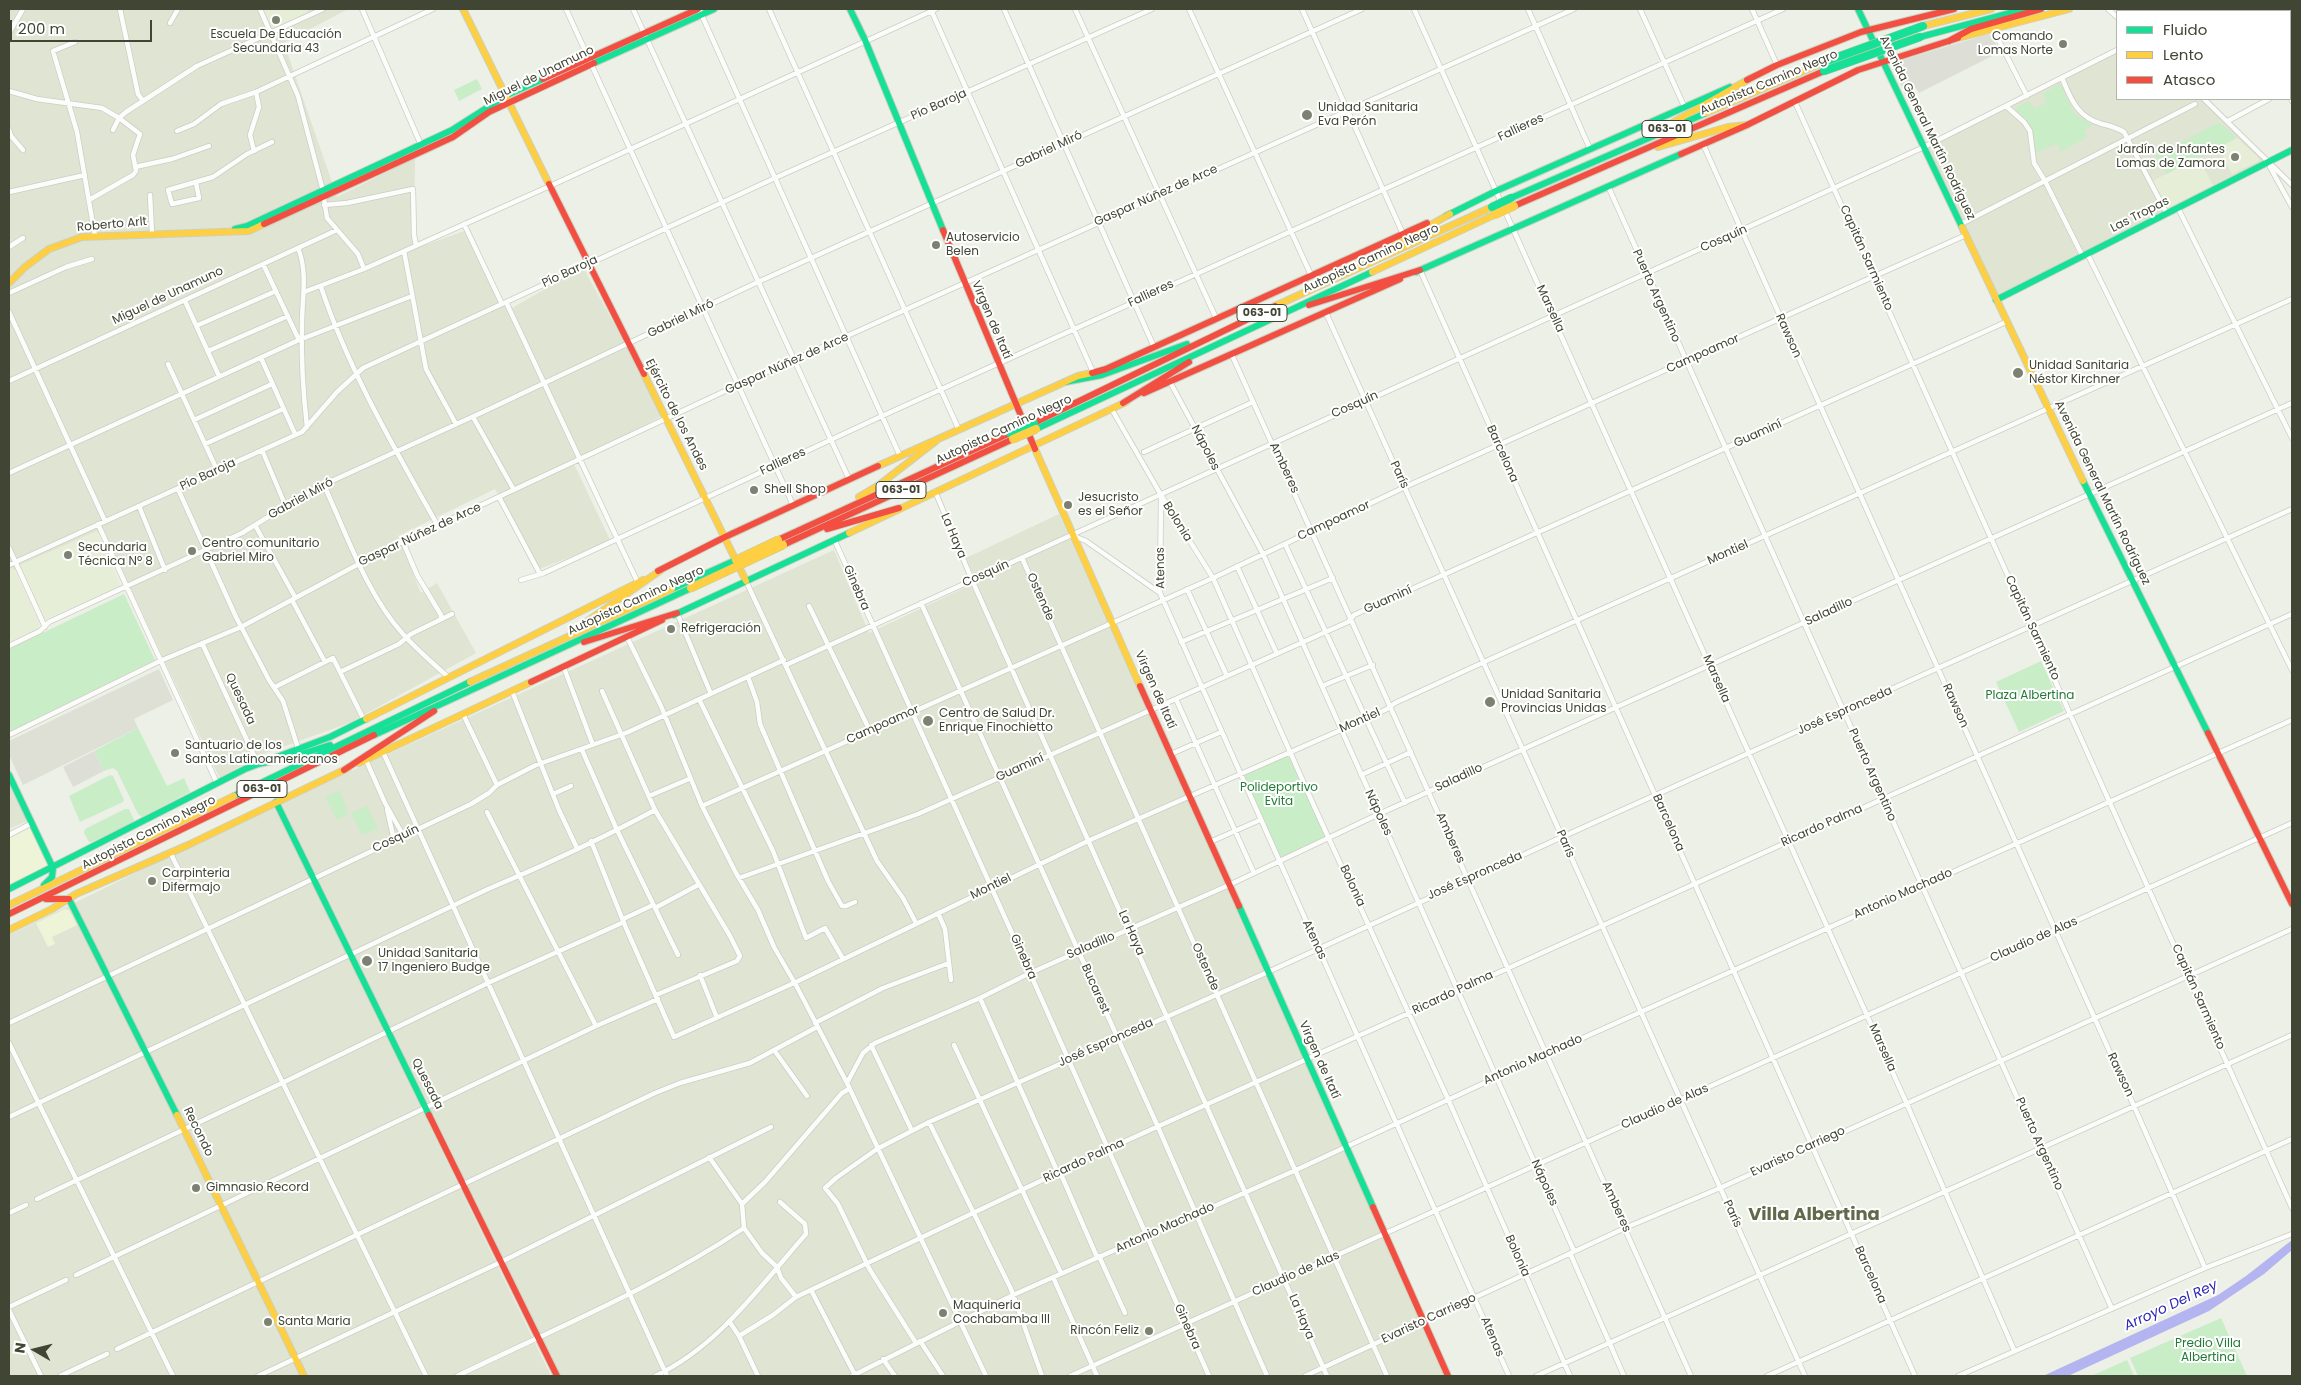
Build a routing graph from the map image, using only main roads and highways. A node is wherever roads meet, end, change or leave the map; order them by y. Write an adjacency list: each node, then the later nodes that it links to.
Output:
1 (463, 9): 15 (main road, Ejército de los Andes)
2 (714, 9): 10 (main road, Miguel de Unamuno)
3 (850, 9): 33 (main road, Virgen de Itatí)
4 (1858, 9): 11 (main road, Avenida General Martín Rodríguez)
5 (1954, 9): 11 (main road)
6 (1991, 9): 19 (main road, Autopista Camino Negro / 063-01, bridge)
7 (2025, 9): 18 (main road, Autopista Camino Negro / 063-01, bridge)
8 (2041, 9): 12 (main road)
9 (2069, 9): 12 (main road)
10 (699, 11): 15 (main road, Miguel de Unamuno)
11 (1868, 30): 13 (main road, Avenida General Martín Rodríguez); 14 (main road)
12 (1949, 40): 13 (main road)
13 (1882, 61): 16 (main road); 27 (main road, Avenida General Martín Rodríguez)
14 (1750, 78): 19 (main road); 23 (main road)
15 (508, 98): 20 (main road, Miguel de Unamuno); 40 (main road, Ejército de los Andes)
16 (1746, 125): 18 (main road); 24 (main road)
17 (2292, 150): 27 (main road, Las Tropas)
18 (1628, 156): 21 (main road, Autopista Camino Negro / 063-01)
19 (1595, 160): 21 (main road, Autopista Camino Negro / 063-01)
20 (323, 193): 25 (main road, Roberto Arlt)
21 (1512, 202): 22 (main road, Autopista Camino Negro / 063-01, bridge)
22 (1493, 211): 26 (main road, Autopista Camino Negro / 063-01); 28 (main road, Autopista Camino Negro / 063-01)
23 (1450, 214): 26 (main road); 31 (main road)
24 (1420, 270): 28 (main road); 32 (main road)
25 (9, 284)
26 (1319, 285): 29 (main road, Autopista Camino Negro / 063-01)
27 (1996, 300): 60 (main road, Avenida General Martín Rodríguez)
28 (1288, 310): 30 (main road, Autopista Camino Negro / 063-01)
29 (1215, 335): 31 (main road); 34 (main road, Autopista Camino Negro / 063-01)
30 (1220, 344): 32 (main road); 34 (main road, Autopista Camino Negro / 063-01)
31 (1065, 382): 33 (main road)
32 (1122, 403): 37 (main road)
33 (1015, 404): 36 (main road); 37 (main road, Virgen de Itatí)
34 (1035, 426): 35 (main road, Autopista Camino Negro / 063-01, bridge)
35 (1011, 436): 39 (main road, Autopista Camino Negro / 063-01); 41 (main road, Autopista Camino Negro / 063-01)
36 (936, 441): 39 (main road); 40 (main road)
37 (1033, 444): 38 (main road); 65 (main road, Virgen de Itatí)
38 (899, 508): 41 (main road); 43 (main road)
39 (816, 522): 41 (main road, Autopista Camino Negro / 063-01)
40 (725, 537): 42 (main road); 43 (main road, Ejército de los Andes)
41 (784, 542): 44 (main road, Autopista Camino Negro / 063-01, bridge)
42 (661, 570): 46 (main road); 50 (main road)
43 (746, 581): 45 (main road)
44 (689, 585): 46 (main road, Autopista Camino Negro / 063-01); 47 (main road, Autopista Camino Negro / 063-01)
45 (677, 613): 47 (main road); 51 (main road)
46 (544, 647): 49 (main road, Autopista Camino Negro / 063-01)
47 (528, 662): 48 (main road, Autopista Camino Negro / 063-01)
48 (492, 680): 51 (main road); 58 (main road, Autopista Camino Negro / 063-01)
49 (374, 728): 50 (main road); 56 (main road, Autopista Camino Negro / 063-01)
50 (258, 764): 54 (main road)
51 (344, 770): 53 (main road)
52 (9, 775): 54 (main road)
53 (276, 802): 57 (main road); 64 (main road, Quesada)
54 (53, 868): 55 (main road); 56 (main road)
55 (9, 889)
56 (32, 893): 59 (main road, Autopista Camino Negro / 063-01)
57 (70, 899): 58 (main road); 62 (main road); 63 (main road, Recondo)
58 (34, 902): 61 (main road, Autopista Camino Negro / 063-01)
59 (9, 904)
60 (2292, 904)
61 (9, 914)
62 (9, 930)
63 (304, 1376)
64 (557, 1376)
65 (1448, 1376)

